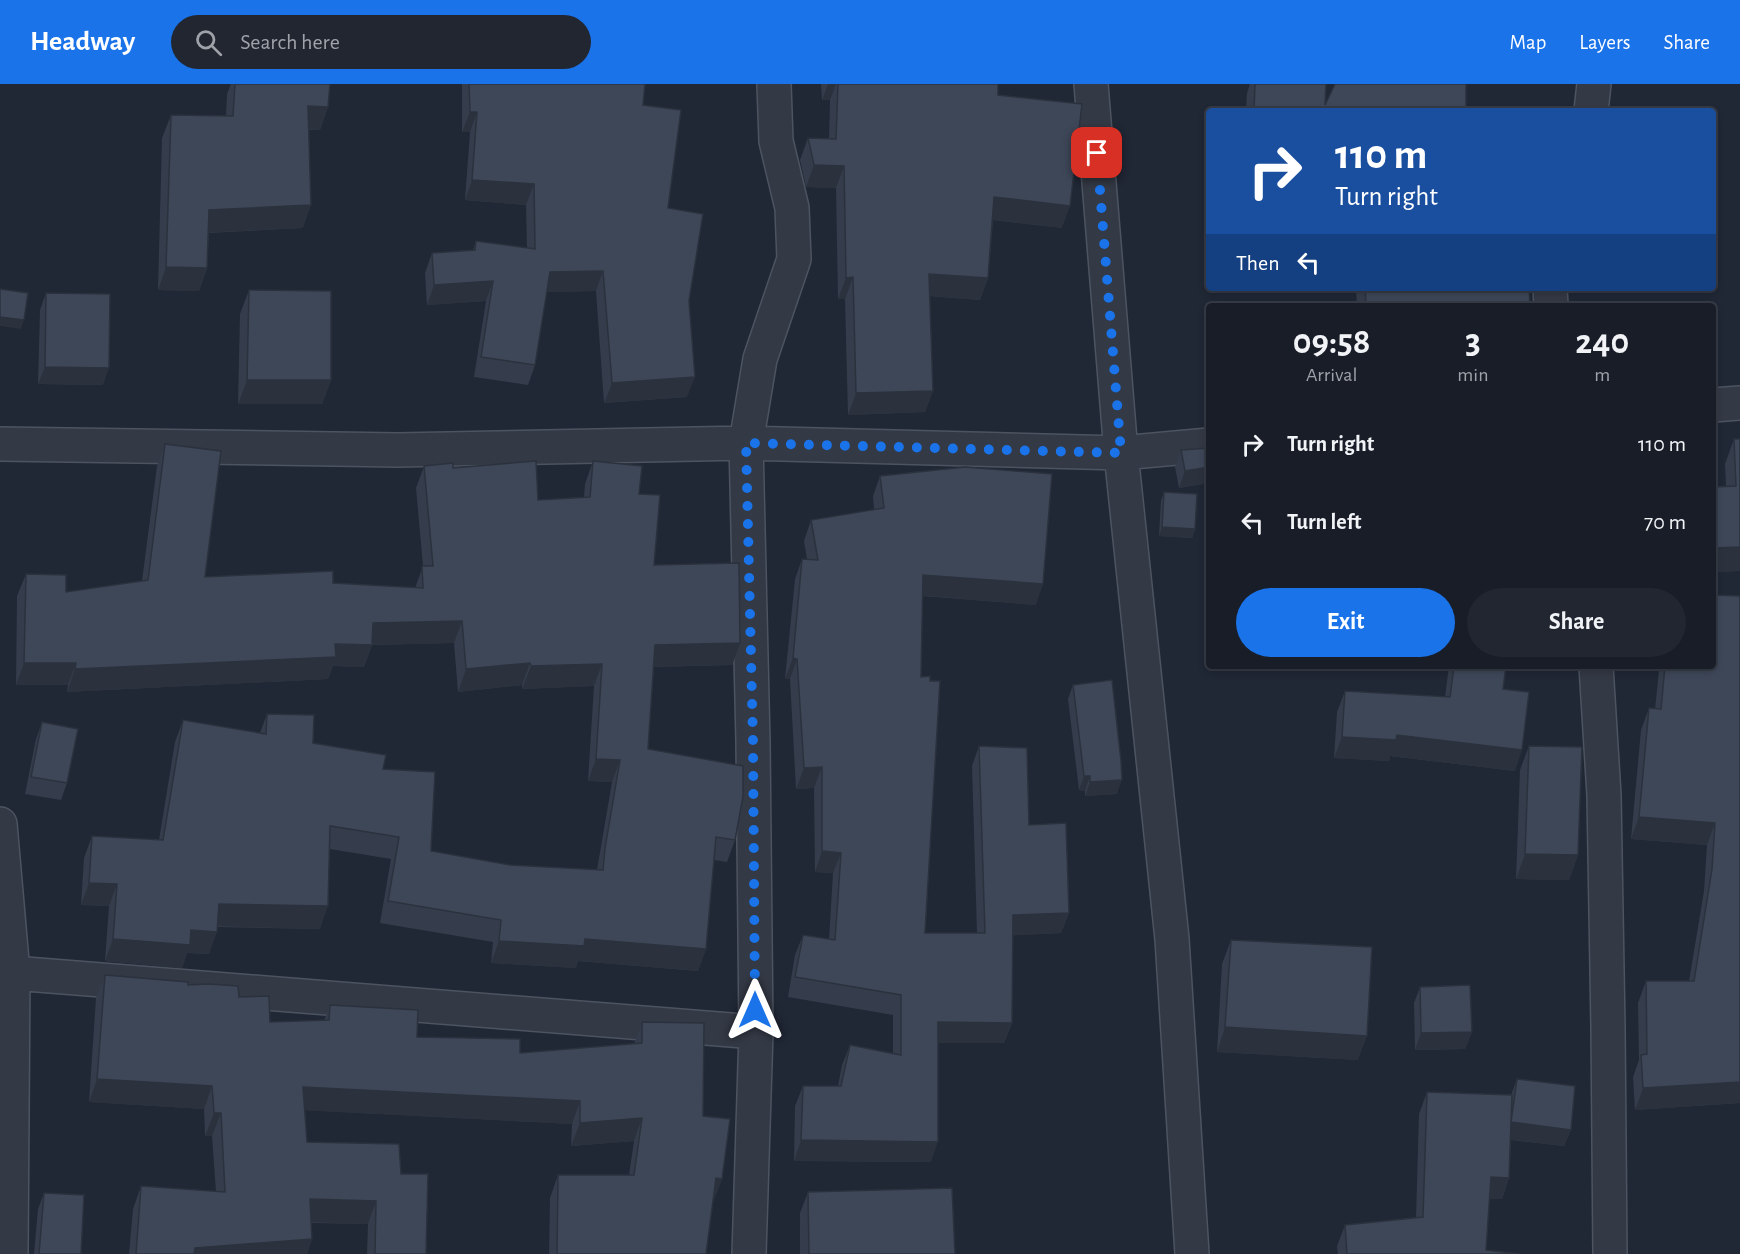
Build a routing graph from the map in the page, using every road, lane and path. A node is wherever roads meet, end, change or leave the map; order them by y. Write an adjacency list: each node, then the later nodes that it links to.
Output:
1 (774, 84): 7 (street)
2 (1091, 84): 10 (street)
3 (1594, 84): 4 (street)
4 (1590, 108)
5 (1740, 404): 6 (street)
6 (1716, 405)
7 (746, 443): 8 (street); 10 (street); 14 (street)
8 (0, 444)
9 (1206, 445): 10 (street)
10 (1121, 453): 17 (street)
11 (1596, 669): 18 (street)
12 (0, 824): 13 (street)
13 (13, 973): 14 (street); 15 (street)
14 (756, 1032): 16 (street)
15 (11, 1254)
16 (749, 1254)
17 (1192, 1254)
18 (1610, 1254)

